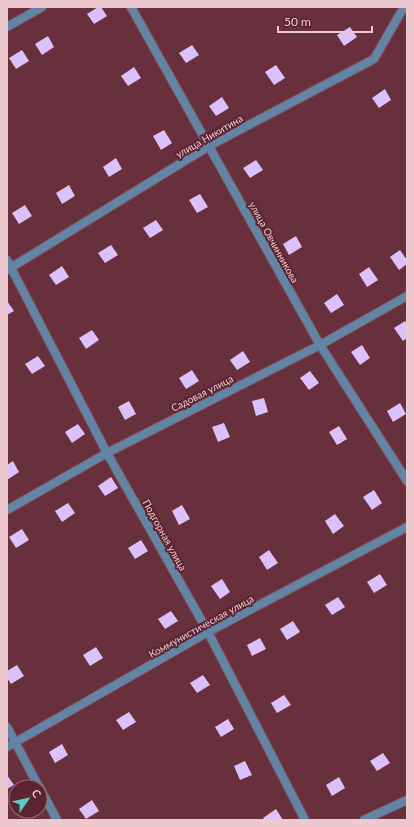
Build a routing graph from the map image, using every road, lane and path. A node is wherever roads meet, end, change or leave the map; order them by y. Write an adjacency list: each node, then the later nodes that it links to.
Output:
1 (42, 7): 4 (street)
2 (131, 7): 5 (street, улица Овчинникова)
3 (404, 7): 5 (street, улица Никитина)
4 (7, 27)
5 (209, 146): 7 (street, улица Никитина); 9 (street, улица Овчинникова)
6 (7, 260): 7 (street, Подгорная улица)
7 (9, 269): 10 (street, Подгорная улица)
8 (407, 296): 9 (street, Садовая улица)
9 (320, 345): 10 (street, Садовая улица); 11 (street, улица Овчинникова)
10 (107, 453): 12 (street, Садовая улица); 14 (street, Подгорная улица)
11 (407, 481)
12 (7, 510)
13 (407, 527): 14 (street, Коммунистическая улица)
14 (208, 632): 16 (street, Коммунистическая улица); 22 (street, Подгорная улица)
15 (7, 727): 16 (street)
16 (15, 742): 17 (street, Коммунистическая улица); 18 (street)
17 (7, 747)
18 (35, 779)
19 (407, 800): 23 (street)
20 (48, 803): 21 (street)
21 (57, 820)
22 (305, 820)
23 (364, 820)

